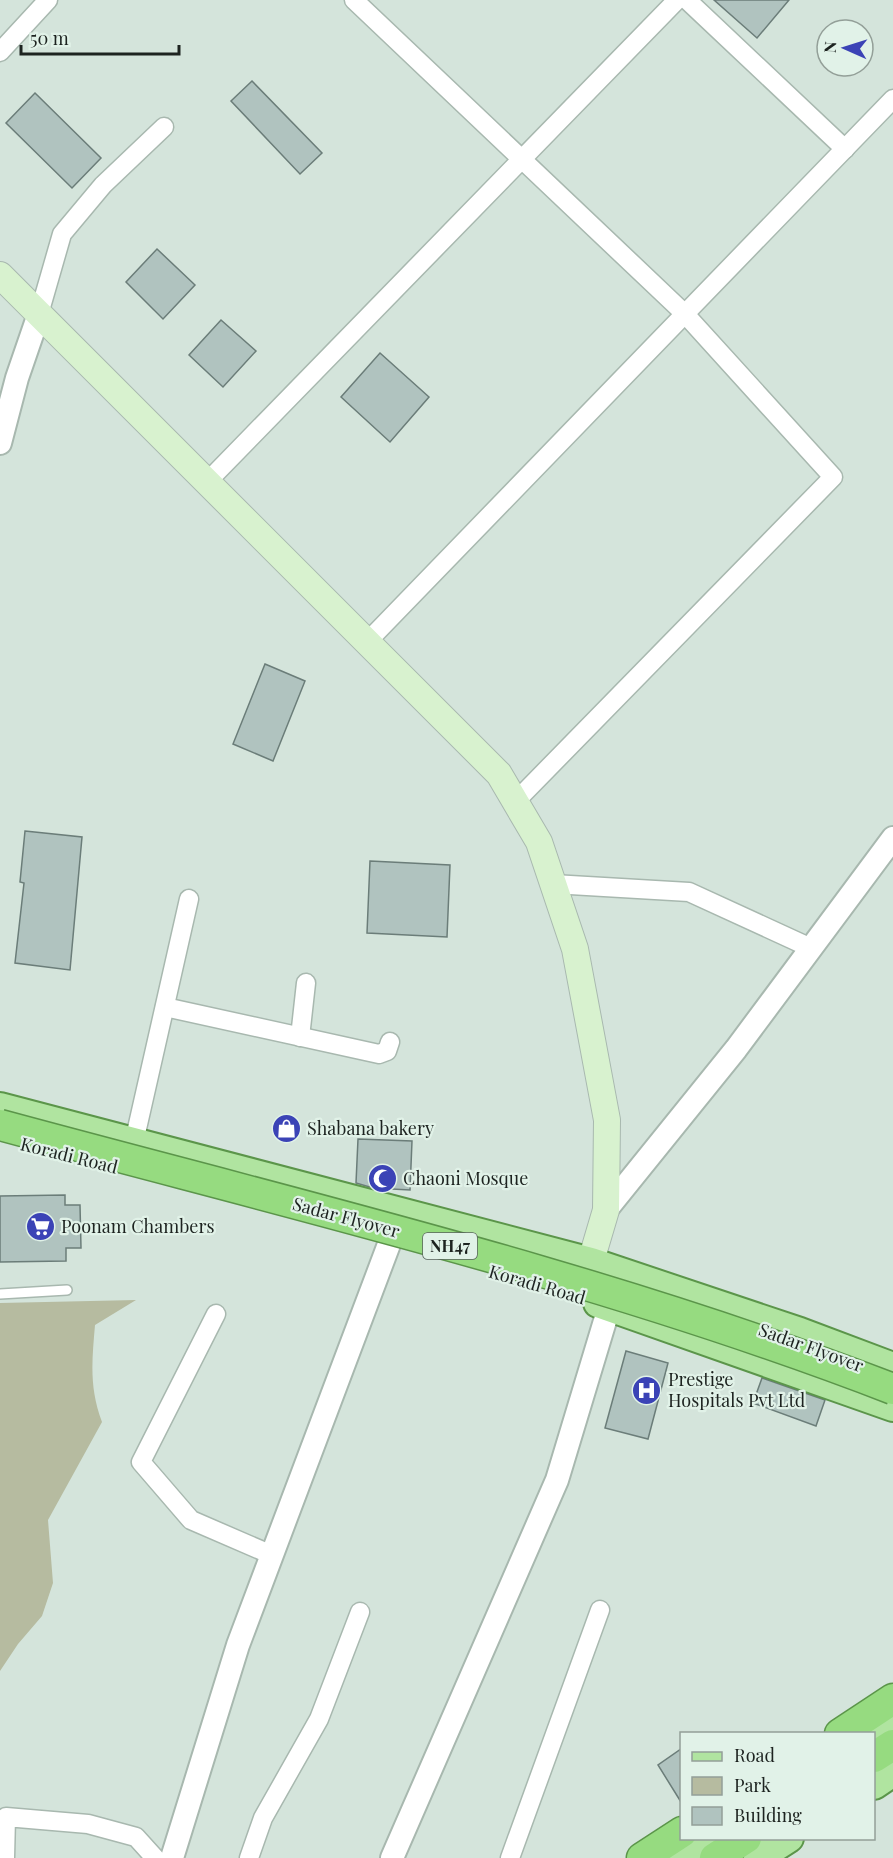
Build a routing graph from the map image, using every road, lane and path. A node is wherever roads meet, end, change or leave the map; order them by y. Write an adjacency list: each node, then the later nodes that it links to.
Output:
1 (48, 0): 5 (street)
2 (354, 0): 9 (street)
3 (677, 0): 9 (street)
4 (687, 0): 8 (street)
5 (0, 52)
6 (893, 99): 8 (street)
7 (164, 127): 11 (street)
8 (845, 149): 12 (street)
9 (521, 159): 12 (street); 14 (street)
10 (0, 275): 11 (main road)
11 (39, 314): 13 (street); 14 (main road)
12 (685, 314): 15 (street); 16 (street)
13 (0, 443)
14 (207, 482): 15 (main road)
15 (367, 642): 16 (main road)
16 (515, 801): 18 (main road)
17 (893, 838): 20 (street)
18 (553, 884): 20 (street); 31 (main road)
19 (189, 899): 22 (street)
20 (811, 948): 31 (street)
21 (306, 983): 23 (street)
22 (165, 1008): 23 (street); 29 (street)
23 (300, 1037): 24 (street)
24 (390, 1042)
25 (0, 1107): 29 (main road, Koradi Road / NH47)
26 (0, 1115): 41 (highway, Sadar Flyover / NH47)
27 (0, 1125): 42 (highway, Sadar Flyover / NH47, bridge)
28 (0, 1139): 32 (main road, Koradi Road)
29 (134, 1142): 30 (main road, Koradi Road / NH47)
30 (402, 1210): 32 (street); 33 (main road, Koradi Road / NH47)
31 (606, 1210): 33 (main road)
32 (392, 1243): 37 (main road, Koradi Road); 44 (street)
33 (591, 1262): 34 (main road, Koradi Road / NH47); 37 (main road)
34 (621, 1271): 38 (street); 40 (main road, Koradi Road / NH47)
35 (67, 1290): 36 (lane)
36 (0, 1294)
37 (579, 1297): 38 (main road, Koradi Road)
38 (609, 1307): 43 (main road, Koradi Road); 63 (street)
39 (216, 1314): 44 (street)
40 (893, 1367)
41 (893, 1378)
42 (893, 1389)
43 (893, 1407)
44 (272, 1556): 61 (street)
45 (600, 1610): 64 (street)
46 (360, 1612): 62 (street)
47 (893, 1699): 49 (highway)
48 (893, 1719): 50 (main road)
49 (843, 1732)
50 (873, 1732)
51 (893, 1745): 52 (highway)
52 (875, 1756)
53 (893, 1772): 54 (main road)
54 (875, 1784)
55 (680, 1833): 65 (highway)
56 (703, 1840): 66 (main road)
57 (744, 1840): 67 (highway)
58 (787, 1840): 68 (main road)
59 (5, 1858): 60 (street)
60 (154, 1858)
61 (172, 1858)
62 (249, 1858)
63 (392, 1858)
64 (510, 1858)
65 (642, 1858)
66 (674, 1858)
67 (715, 1858)
68 (759, 1858)

